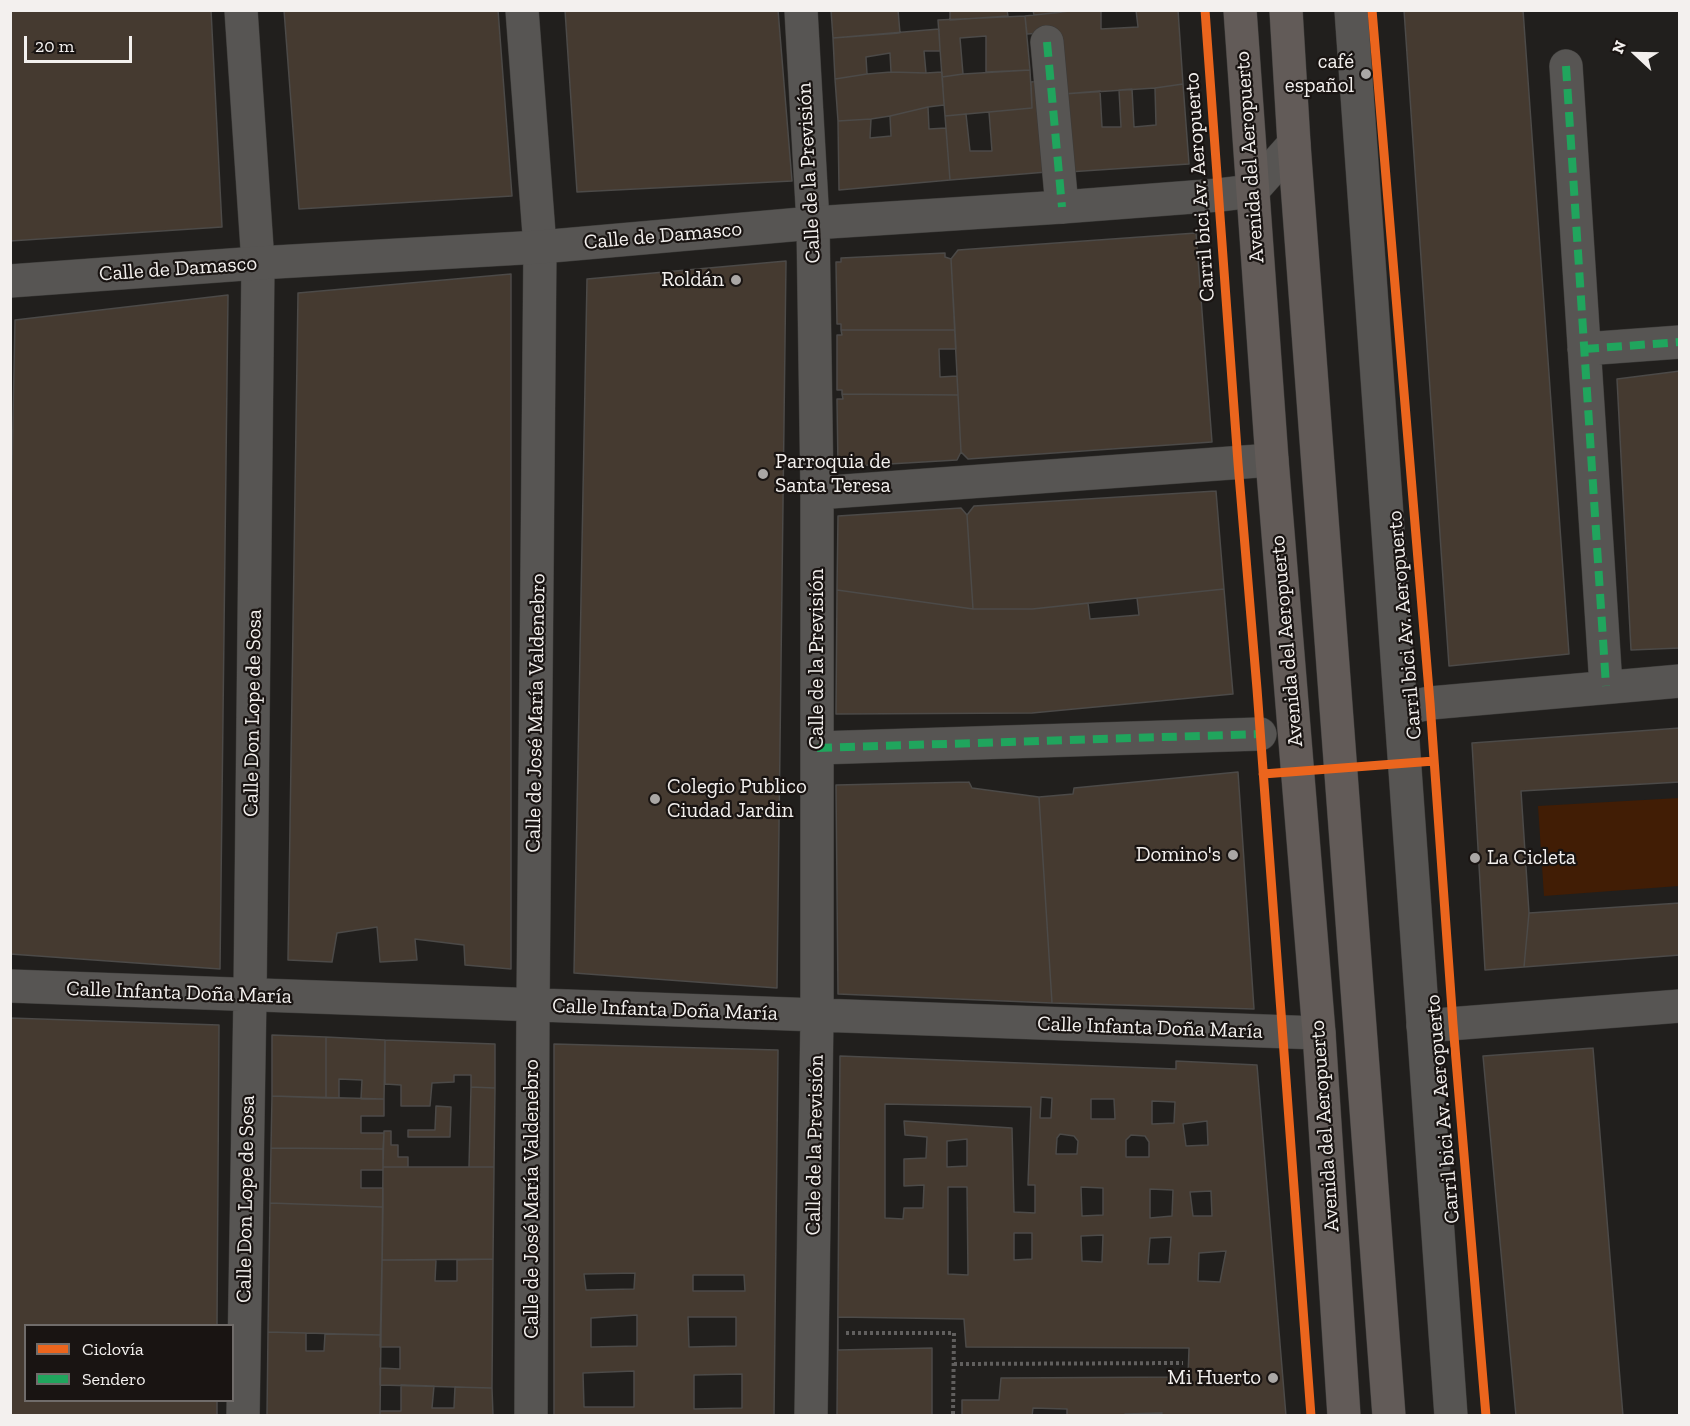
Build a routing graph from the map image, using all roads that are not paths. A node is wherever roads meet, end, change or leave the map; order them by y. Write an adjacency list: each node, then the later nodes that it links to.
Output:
1 (241, 10): 14 (street, Calle Don Lope de Sosa)
2 (522, 10): 13 (street, Calle de José María Valdenebro)
3 (801, 10): 12 (street, Calle de la Previsión)
4 (1240, 10): 10 (main road, Avenida del Aeropuerto)
5 (1286, 10): 9 (main road, Avenida del Aeropuerto)
6 (1351, 10): 22 (street)
7 (1047, 42): 11 (street)
8 (1566, 66): 17 (street)
9 (1294, 144): 10 (street); 36 (main road, Avenida del Aeropuerto)
10 (1252, 191): 11 (street, Calle de Damasco); 18 (main road, Avenida del Aeropuerto)
11 (1062, 207): 12 (street, Calle de Damasco)
12 (813, 223): 13 (street, Calle de Damasco); 19 (street, Calle de la Previsión)
13 (540, 248): 14 (street, Calle de Damasco); 27 (street, Calle de José María Valdenebro)
14 (258, 263): 15 (street, Calle de Damasco); 26 (street, Calle Don Lope de Sosa)
15 (10, 281)
16 (1680, 342): 17 (street)
17 (1584, 349): 21 (street)
18 (1272, 460): 19 (street); 31 (main road, Avenida del Aeropuerto)
19 (817, 493): 24 (street, Calle de la Previsión)
20 (1680, 681): 21 (street)
21 (1606, 686): 22 (street)
22 (1401, 709): 30 (street)
23 (1260, 734): 24 (street)
24 (817, 748): 29 (street, Calle de la Previsión)
25 (10, 986): 26 (street, Calle Infanta Doña María)
26 (250, 995): 27 (street, Calle Infanta Doña María); 32 (street, Calle Don Lope de Sosa)
27 (533, 1005): 29 (street, Calle Infanta Doña María); 33 (street, Calle de José María Valdenebro)
28 (1680, 1006): 30 (street)
29 (817, 1016): 31 (street, Calle Infanta Doña María); 34 (street, Calle de la Previsión)
30 (1424, 1026): 37 (street)
31 (1319, 1034): 35 (main road, Avenida del Aeropuerto)
32 (243, 1416)
33 (531, 1416)
34 (811, 1416)
35 (1344, 1416)
36 (1389, 1416)
37 (1451, 1416)

